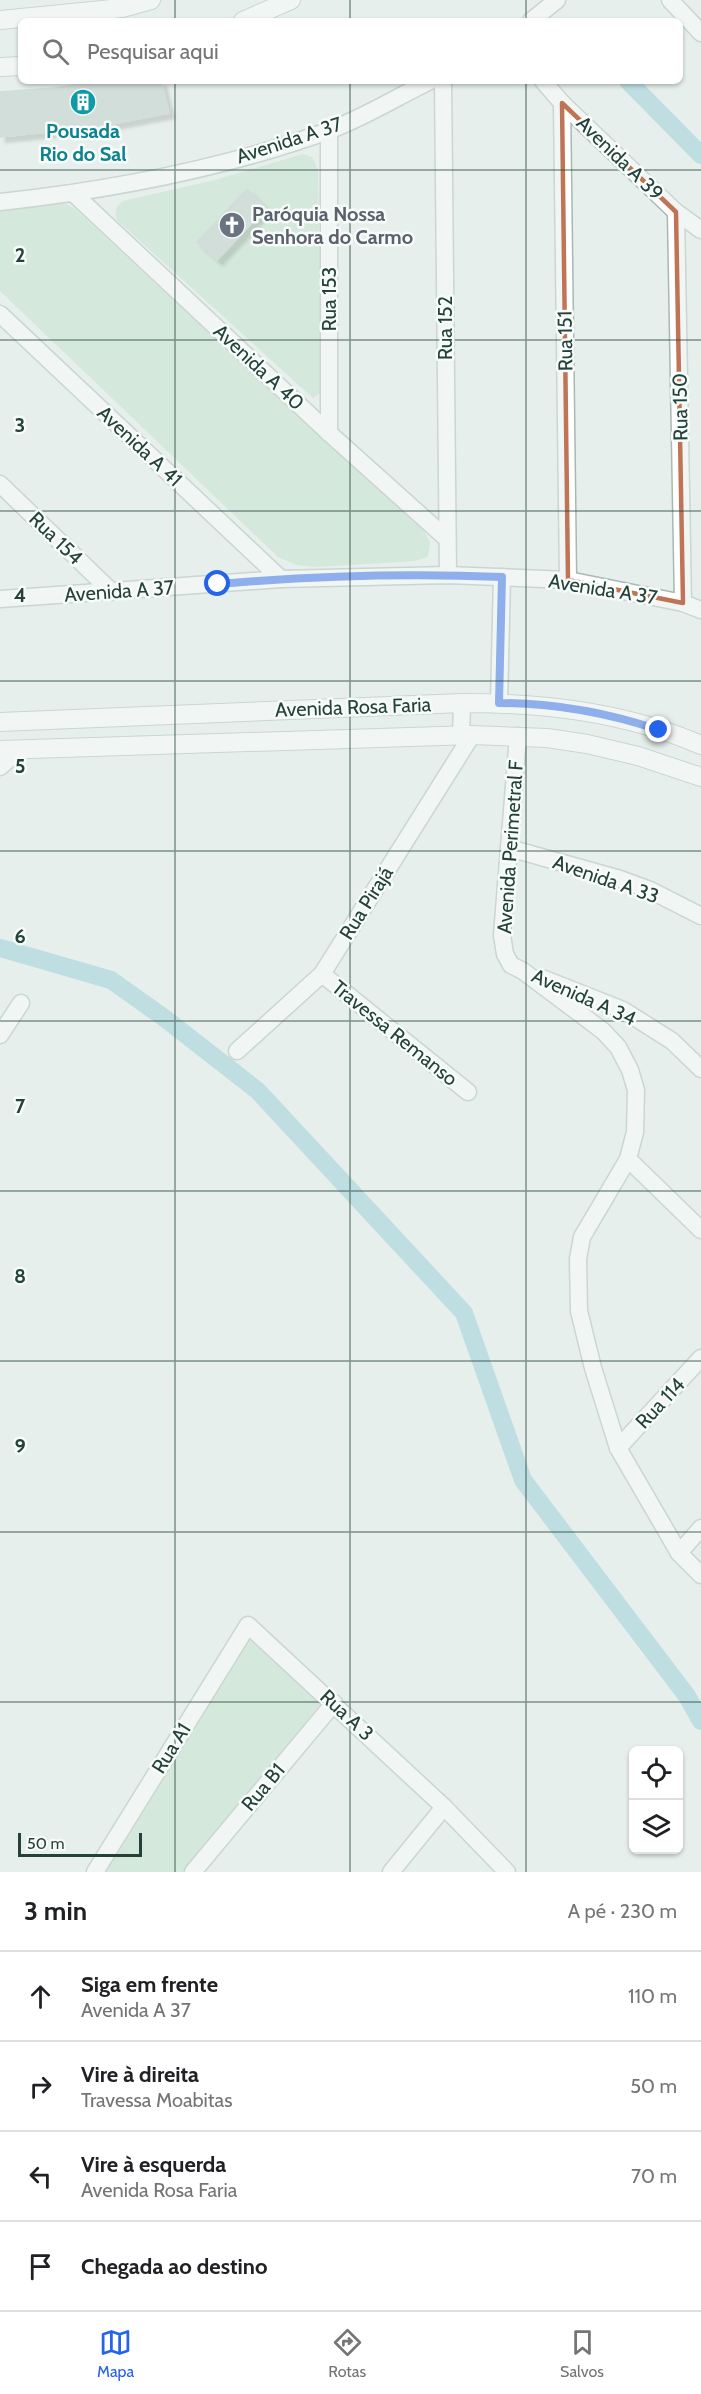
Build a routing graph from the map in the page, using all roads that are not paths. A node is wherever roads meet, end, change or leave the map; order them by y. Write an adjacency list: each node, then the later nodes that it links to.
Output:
1 (151, 0): 6 (street)
2 (291, 0): 7 (street)
3 (557, 0): 8 (street)
4 (670, 0): 10 (street)
5 (18, 18): 9 (street)
6 (20, 18)
7 (250, 18)
8 (535, 18)
9 (0, 20)
10 (701, 33)
11 (18, 66): 12 (street)
12 (0, 67)
13 (424, 84): 17 (street, Avenida A 37)
14 (443, 84): 25 (street, Rua 152)
15 (546, 84): 16 (street, Avenida A 39)
16 (562, 103): 20 (street, Avenida A 39); 29 (street, Rua 151)
17 (329, 130): 18 (street, Avenida A 37); 23 (street, Rua 153)
18 (74, 194): 19 (street, Avenida A 37); 23 (street, Avenida A 40)
19 (0, 202)
20 (676, 212): 21 (street, Avenida A 39); 32 (street, Rua 150)
21 (701, 230)
22 (0, 314): 28 (street, Avenida A 41)
23 (329, 433): 25 (street, Avenida A 40)
24 (0, 484): 30 (street, Rua 154)
25 (446, 538): 26 (street, Rua 152)
26 (447, 575): 27 (street, Avenida A 37); 28 (street, Avenida A 37)
27 (502, 577): 29 (street, Avenida A 37); 35 (street)
28 (281, 579): 30 (street, Avenida A 37)
29 (568, 580): 32 (street, Avenida A 37)
30 (112, 592): 31 (street, Avenida A 37)
31 (0, 599)
32 (683, 603): 33 (street, Avenida A 37)
33 (701, 610)
34 (462, 703): 35 (street, Avenida Rosa Faria); 36 (street, Avenida Rosa Faria); 38 (street)
35 (499, 703): 40 (street, Avenida Rosa Faria)
36 (136, 714): 37 (street, Avenida Rosa Faria); 41 (street)
37 (0, 722)
38 (466, 735): 39 (street, Avenida Rosa Faria); 41 (street, Avenida Rosa Faria); 49 (street, Rua Pirajá)
39 (518, 736): 45 (street, Avenida Rosa Faria); 46 (street, Avenida Perimetral F)
40 (701, 745)
41 (137, 746): 43 (street, Avenida Rosa Faria)
42 (0, 750): 43 (street, Avenida Rosa Faria)
43 (19, 750): 44 (street)
44 (0, 767)
45 (701, 777)
46 (509, 848): 47 (street, Avenida A 33); 48 (street, Avenida Perimetral F)
47 (701, 916)
48 (523, 971): 53 (street, Avenida A 34); 55 (street, Avenida Perimetral F)
49 (322, 974): 52 (street, Rua Pirajá); 54 (street, Travessa Remanso)
50 (21, 1003): 51 (street)
51 (0, 1035)
52 (237, 1052)
53 (701, 1069)
54 (468, 1092)
55 (628, 1159): 56 (street); 58 (street, Avenida Perimetral F)
56 (701, 1230)
57 (701, 1358): 58 (street, Rua 114)
58 (618, 1448): 60 (street, Avenida Perimetral F)
59 (701, 1528): 60 (street)
60 (679, 1553): 61 (street, Avenida Perimetral F)
61 (701, 1575)
62 (248, 1625): 63 (street, Rua A 3); 65 (street, Rua A1)
63 (334, 1703): 64 (street, Rua A 3); 66 (street, Rua B1)
64 (444, 1807): 67 (street); 68 (street, Rua A 3)
65 (95, 1872)
66 (193, 1872)
67 (391, 1872)
68 (507, 1872)

